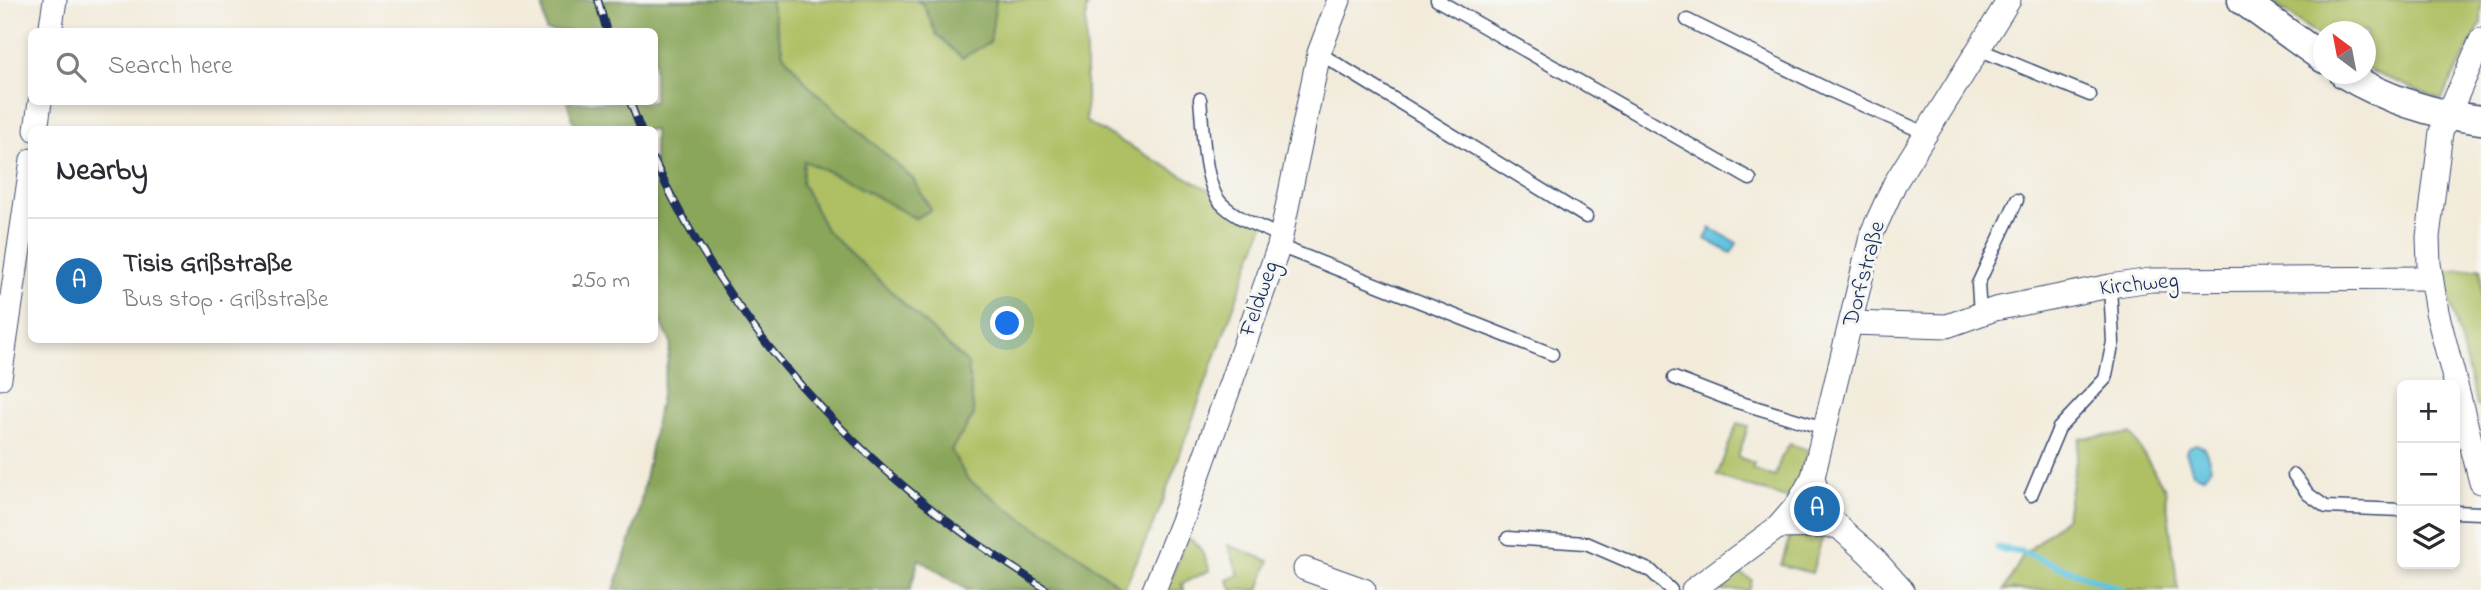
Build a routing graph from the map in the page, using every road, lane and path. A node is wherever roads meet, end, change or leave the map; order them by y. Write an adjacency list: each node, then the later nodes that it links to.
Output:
1 (55, 0): 7 (street)
2 (1339, 0): 10 (street, Feldweg)
3 (1437, 0): 20 (lane)
4 (2009, 0): 9 (street, Dorfstraße)
5 (2242, 0): 11 (street)
6 (1687, 20): 19 (lane)
7 (51, 28)
8 (2481, 40): 16 (street)
9 (1978, 49): 13 (lane); 19 (street, Dorfstraße)
10 (1318, 52): 23 (lane); 24 (street, Feldweg)
11 (2313, 52)
12 (2360, 84): 16 (street)
13 (2090, 95)
14 (1200, 99): 24 (lane)
15 (40, 105): 18 (street)
16 (2447, 115): 17 (street); 25 (street)
17 (2481, 120)
18 (37, 126)
19 (1925, 133): 28 (street, Dorfstraße)
20 (1750, 179)
21 (28, 187): 30 (street)
22 (2017, 200): 27 (lane)
23 (1586, 217)
24 (1280, 241): 29 (lane); 45 (street, Feldweg)
25 (2431, 278): 26 (street, Kirchweg); 32 (street)
26 (2110, 286): 27 (street, Kirchweg); 37 (lane)
27 (1980, 314): 28 (street, Kirchweg)
28 (1851, 323): 33 (street, Dorfstraße)
29 (1552, 354)
30 (0, 378)
31 (1674, 378): 33 (lane)
32 (2472, 414): 36 (street)
33 (1824, 428): 35 (street, Dorfstraße)
34 (2294, 475): 38 (lane)
35 (1813, 477): 41 (street); 42 (street, Dorfstraße)
36 (2481, 482)
37 (2031, 495)
38 (2397, 510)
39 (2460, 512): 40 (lane)
40 (2481, 513)
41 (1836, 526): 42 (street); 49 (street)
42 (1778, 527): 48 (street, Dorfstraße)
43 (1508, 538): 47 (lane)
44 (1305, 569): 46 (street)
45 (1154, 590)
46 (1364, 590)
47 (1671, 590)
48 (1693, 590)
49 (1902, 590)

